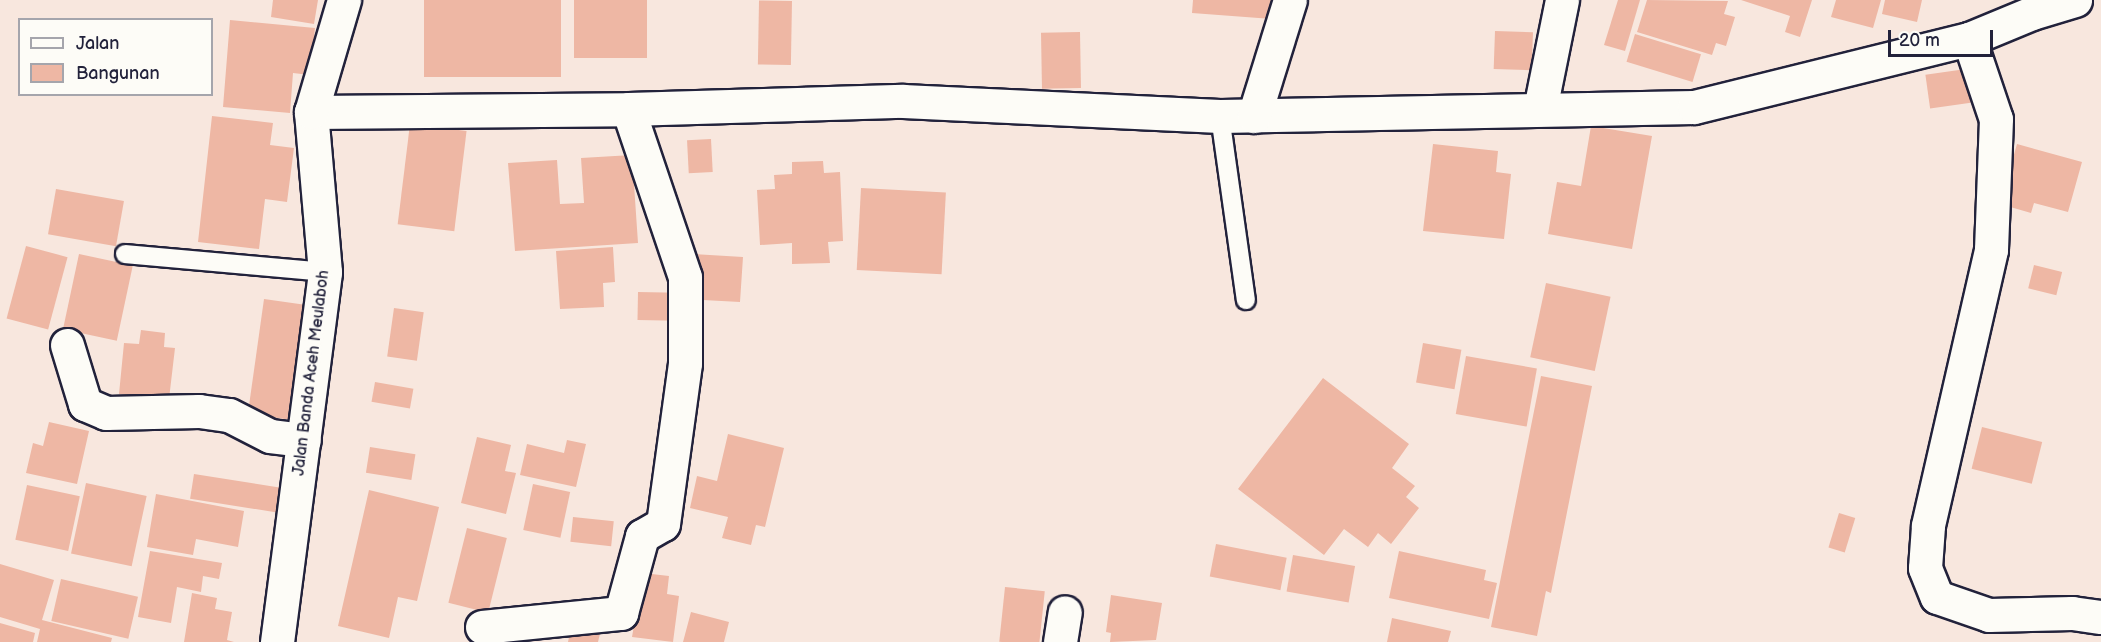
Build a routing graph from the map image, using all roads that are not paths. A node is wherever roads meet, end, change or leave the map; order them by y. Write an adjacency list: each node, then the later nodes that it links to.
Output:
1 (344, 0): 8 (main road, Jalan Banda Aceh Meulaboh)
2 (1290, 0): 9 (main road)
3 (1562, 0): 7 (main road)
4 (2075, 0): 5 (main road)
5 (1969, 39): 7 (main road); 16 (main road)
6 (628, 109): 8 (main road); 10 (main road); 17 (main road)
7 (1540, 109): 9 (main road)
8 (311, 112): 12 (main road, Jalan Banda Aceh Meulaboh)
9 (1254, 116): 10 (main road)
10 (1220, 117): 13 (lane)
11 (125, 254): 12 (lane)
12 (325, 272): 15 (main road, Jalan Banda Aceh Meulaboh)
13 (1246, 300)
14 (67, 345): 15 (main road)
15 (304, 440): 18 (main road, Jalan Banda Aceh Meulaboh)
16 (2101, 617)
17 (482, 627)
18 (277, 642)

